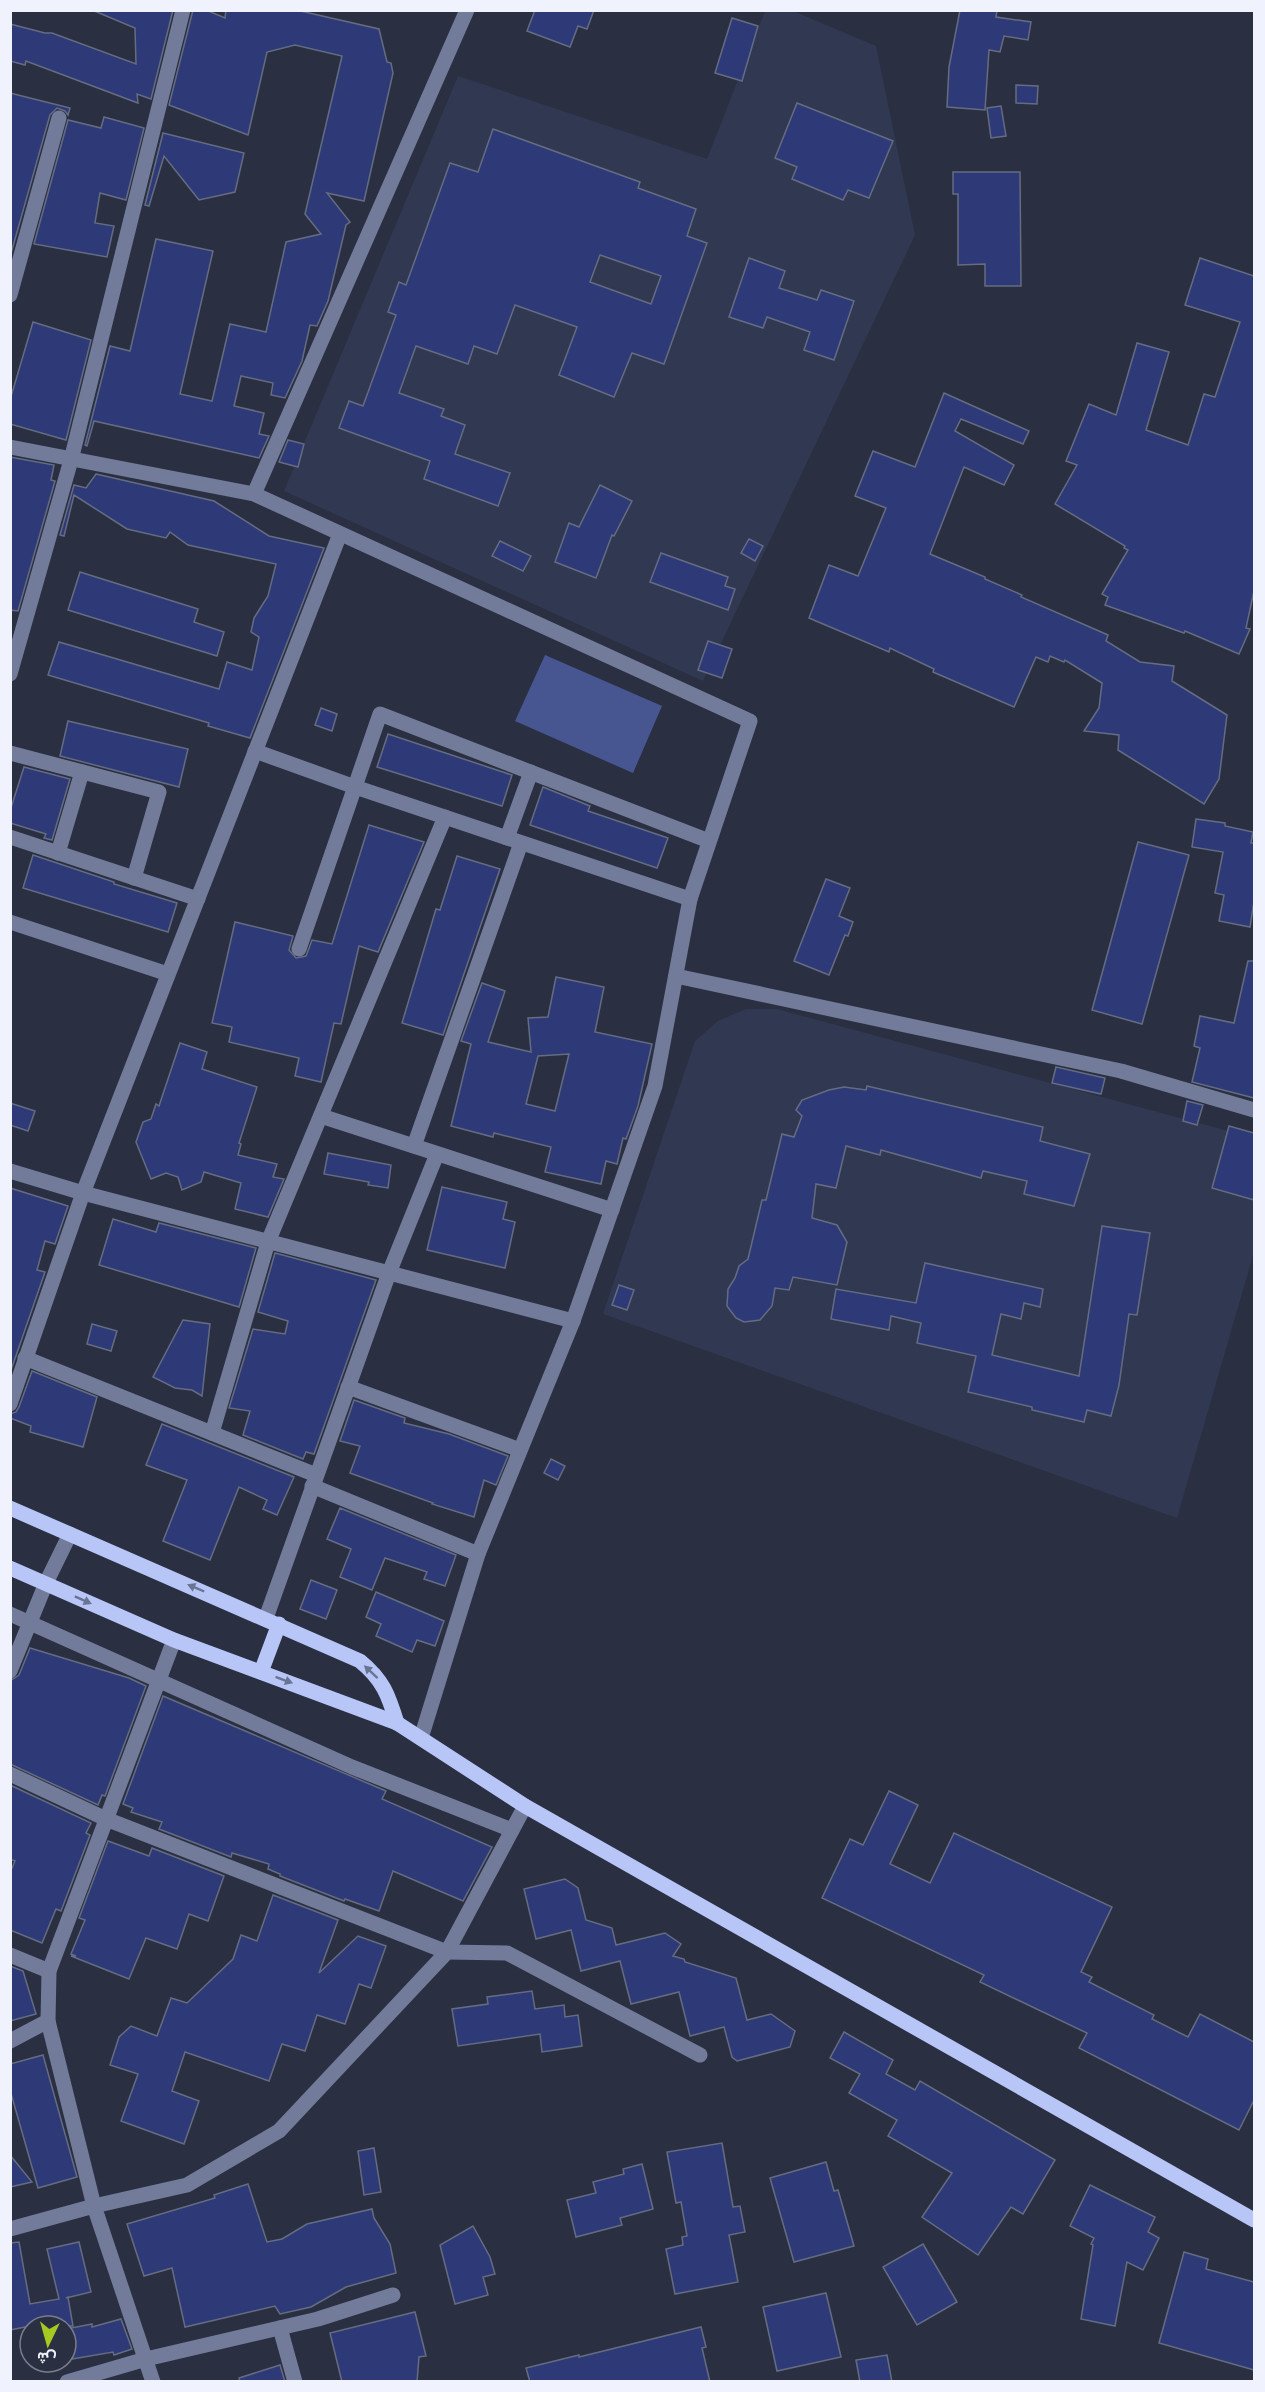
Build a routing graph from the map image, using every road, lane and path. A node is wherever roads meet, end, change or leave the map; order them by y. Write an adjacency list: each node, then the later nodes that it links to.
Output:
1 (183, 10): 6 (street)
2 (467, 10): 7 (street)
3 (58, 118): 4 (street)
4 (10, 295)
5 (10, 447): 6 (street)
6 (71, 460): 7 (street); 9 (street)
7 (254, 494): 8 (street)
8 (340, 534): 10 (street); 18 (street)
9 (10, 674)
10 (255, 751): 14 (street); 21 (street)
11 (10, 753): 12 (street)
12 (82, 772): 19 (street); 20 (street)
13 (531, 772): 14 (street); 17 (street); 18 (street)
14 (355, 787): 15 (street); 24 (street)
15 (445, 817): 17 (street); 28 (street)
16 (10, 837): 19 (street)
17 (514, 840): 22 (street); 29 (street)
18 (710, 841): 22 (street)
19 (58, 853): 20 (street)
20 (134, 878): 21 (street)
21 (198, 899): 25 (street)
22 (690, 899): 26 (street)
23 (10, 922): 25 (street)
24 (299, 949)
25 (168, 975): 32 (street)
26 (676, 976): 27 (street); 33 (street)
27 (1254, 1110)
28 (321, 1116): 29 (street); 34 (street)
29 (414, 1146): 30 (street)
30 (437, 1154): 33 (street); 35 (street)
31 (10, 1172): 32 (street)
32 (83, 1193): 34 (street); 37 (street)
33 (612, 1210): 36 (street)
34 (268, 1242): 35 (street); 41 (street)
35 (389, 1273): 36 (street); 39 (street)
36 (573, 1321): 42 (street)
37 (26, 1358): 38 (street); 41 (street)
38 (15, 1372): 40 (street)
39 (348, 1387): 42 (street); 43 (street)
40 (10, 1404)
41 (212, 1433): 43 (street)
42 (520, 1450): 46 (street)
43 (314, 1480): 46 (street); 50 (street)
44 (10, 1508): 45 (main road)
45 (70, 1534): 48 (street); 50 (main road, one-way to 45)
46 (478, 1554): 57 (street)
47 (10, 1568): 48 (main road)
48 (46, 1583): 51 (street); 52 (main road, one-way to 52)
49 (10, 1614): 51 (street)
50 (272, 1621): 54 (main road); 56 (main road, one-way to 50)
51 (30, 1624): 53 (street); 55 (street)
52 (174, 1640): 54 (main road); 55 (street)
53 (10, 1671)
54 (261, 1672): 56 (main road, one-way to 56)
55 (158, 1681): 60 (street); 61 (street)
56 (397, 1723): 57 (main road)
57 (421, 1738): 59 (main road)
58 (10, 1774): 60 (street)
59 (525, 1806): 61 (street); 69 (main road)
60 (106, 1819): 62 (street); 64 (street)
61 (512, 1830): 62 (street)
62 (447, 1952): 67 (street); 68 (street)
63 (10, 1955): 64 (street)
64 (49, 1971): 65 (street)
65 (48, 2021): 66 (street); 68 (street)
66 (10, 2042)
67 (700, 2055)
68 (94, 2206): 70 (street); 73 (street)
69 (1254, 2220)
70 (10, 2229)
71 (393, 2295): 72 (street)
72 (280, 2328): 73 (street); 76 (street)
73 (146, 2359): 74 (street); 75 (street)
74 (67, 2382)
75 (153, 2382)
76 (295, 2382)

